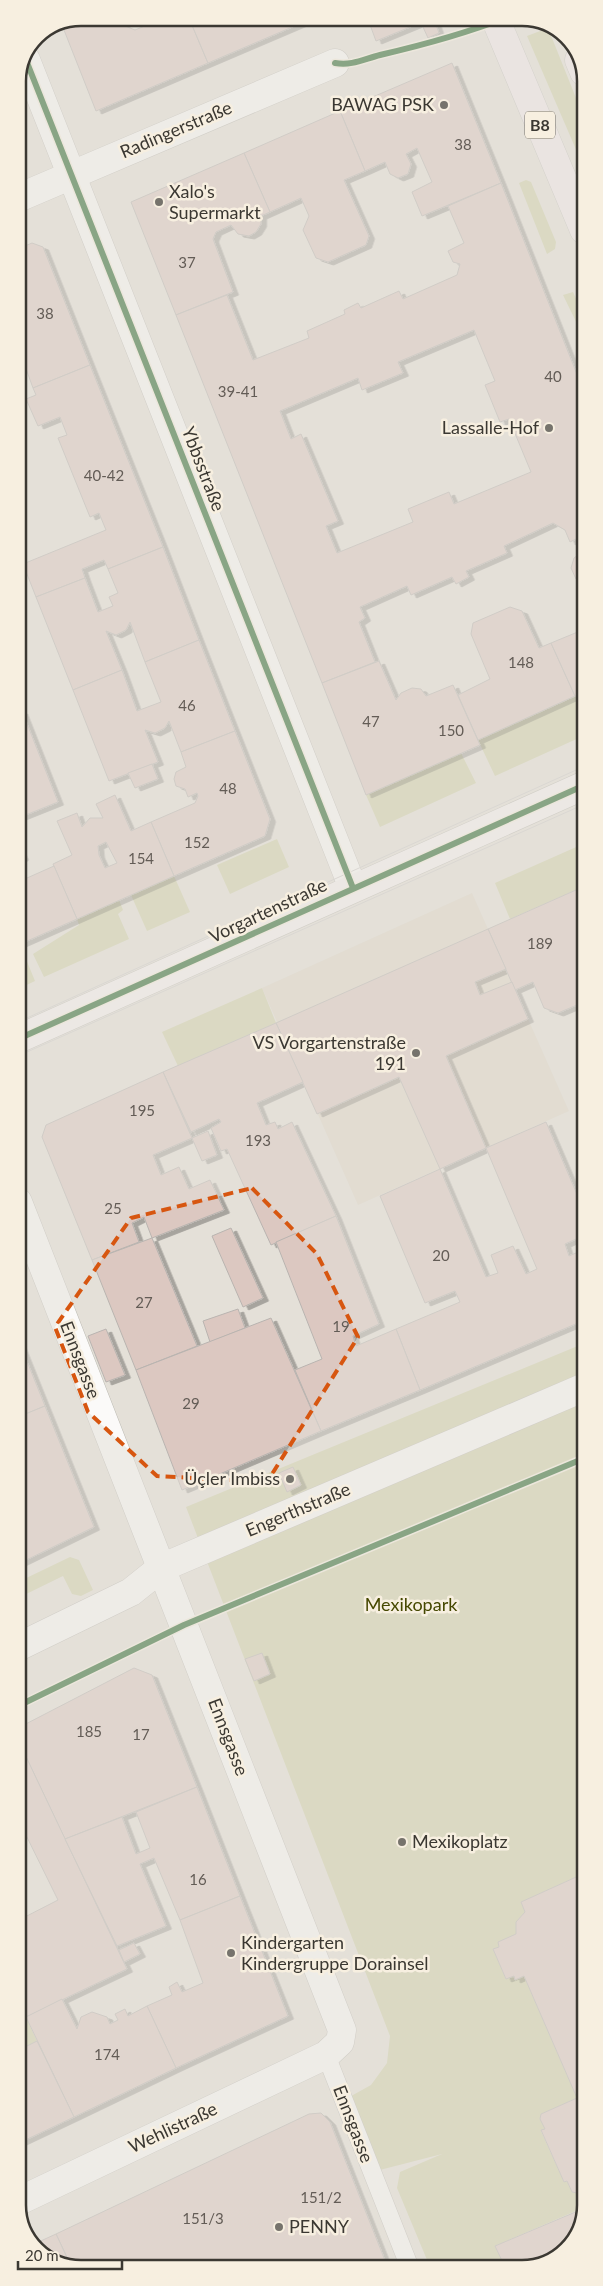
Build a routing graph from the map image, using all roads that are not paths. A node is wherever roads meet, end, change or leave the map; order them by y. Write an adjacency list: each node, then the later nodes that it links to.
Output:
1 (498, 26): 6 (main road, B8)
2 (336, 63): 4 (street, Radingerstraße)
3 (28, 66): 4 (street, Ybbsstraße)
4 (71, 176): 5 (street, Radingerstraße); 8 (street, Ybbsstraße)
5 (26, 195)
6 (577, 213)
7 (577, 789): 8 (street, Vorgartenstraße)
8 (353, 888): 9 (street, Vorgartenstraße)
9 (26, 1035)
10 (26, 1222): 12 (street, Ennsgasse)
11 (577, 1389): 12 (street, Engerthstraße)
12 (161, 1568): 13 (street, Engerthstraße); 14 (street, Ennsgasse)
13 (26, 1643)
14 (326, 2055): 15 (street, Wehlistraße); 16 (lane, Ennsgasse)
15 (26, 2198)
16 (407, 2260)

